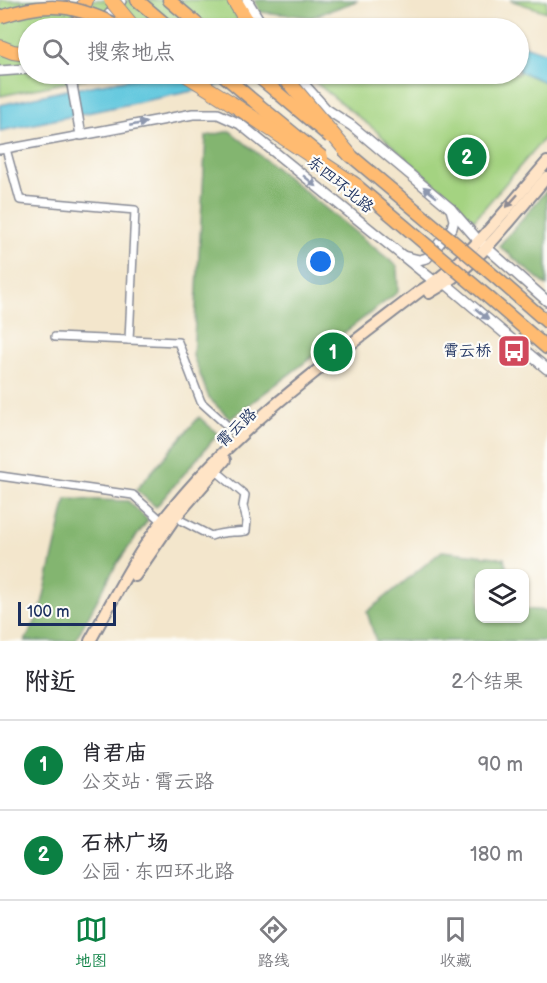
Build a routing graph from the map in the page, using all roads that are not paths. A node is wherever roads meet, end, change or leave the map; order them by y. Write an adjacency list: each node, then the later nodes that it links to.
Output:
1 (86, 0): 8 (highway)
2 (137, 0): 12 (highway)
3 (169, 0): 13 (highway)
4 (234, 0): 14 (highway)
5 (247, 0): 15 (street)
6 (116, 1): 10 (street); 11 (highway, bridge)
7 (0, 16): 9 (highway, bridge)
8 (81, 18)
9 (102, 18)
10 (104, 18)
11 (127, 18)
12 (158, 18)
13 (190, 18)
14 (245, 18)
15 (258, 18)
16 (0, 48): 17 (highway)
17 (18, 53)
18 (18, 70): 19 (street)
19 (0, 71)
20 (72, 84): 26 (street)
21 (200, 84): 31 (highway, bridge)
22 (234, 84): 31 (highway, 东四环北路, bridge)
23 (267, 84): 28 (highway, 东四环北路, bridge)
24 (290, 84): 28 (highway, bridge)
25 (303, 84): 32 (street, one-way to 25)
26 (81, 135): 27 (street); 34 (street, 东四环北路, one-way to 34)
27 (3, 149): 39 (street)
28 (350, 155): 37 (highway, 东四环北路, bridge)
29 (547, 162): 33 (main road, one-way to 33)
30 (547, 177): 33 (main road)
31 (357, 186): 40 (highway, 东四环北路, bridge)
32 (450, 208): 33 (street); 34 (street)
33 (482, 244): 35 (main road); 36 (street)
34 (401, 256): 35 (street, 东四环北路)
35 (441, 283): 41 (street, 东四环北路, one-way to 41); 45 (main road, 霄云路); 48 (main road, 霄云路)
36 (547, 301)
37 (547, 322)
38 (55, 337): 39 (street)
39 (129, 340): 42 (street)
40 (547, 348)
41 (547, 369)
42 (232, 430)
43 (221, 475): 46 (street)
44 (0, 476): 45 (street)
45 (162, 521): 47 (main road, 霄云路)
46 (182, 521)
47 (90, 641)
48 (98, 641)

